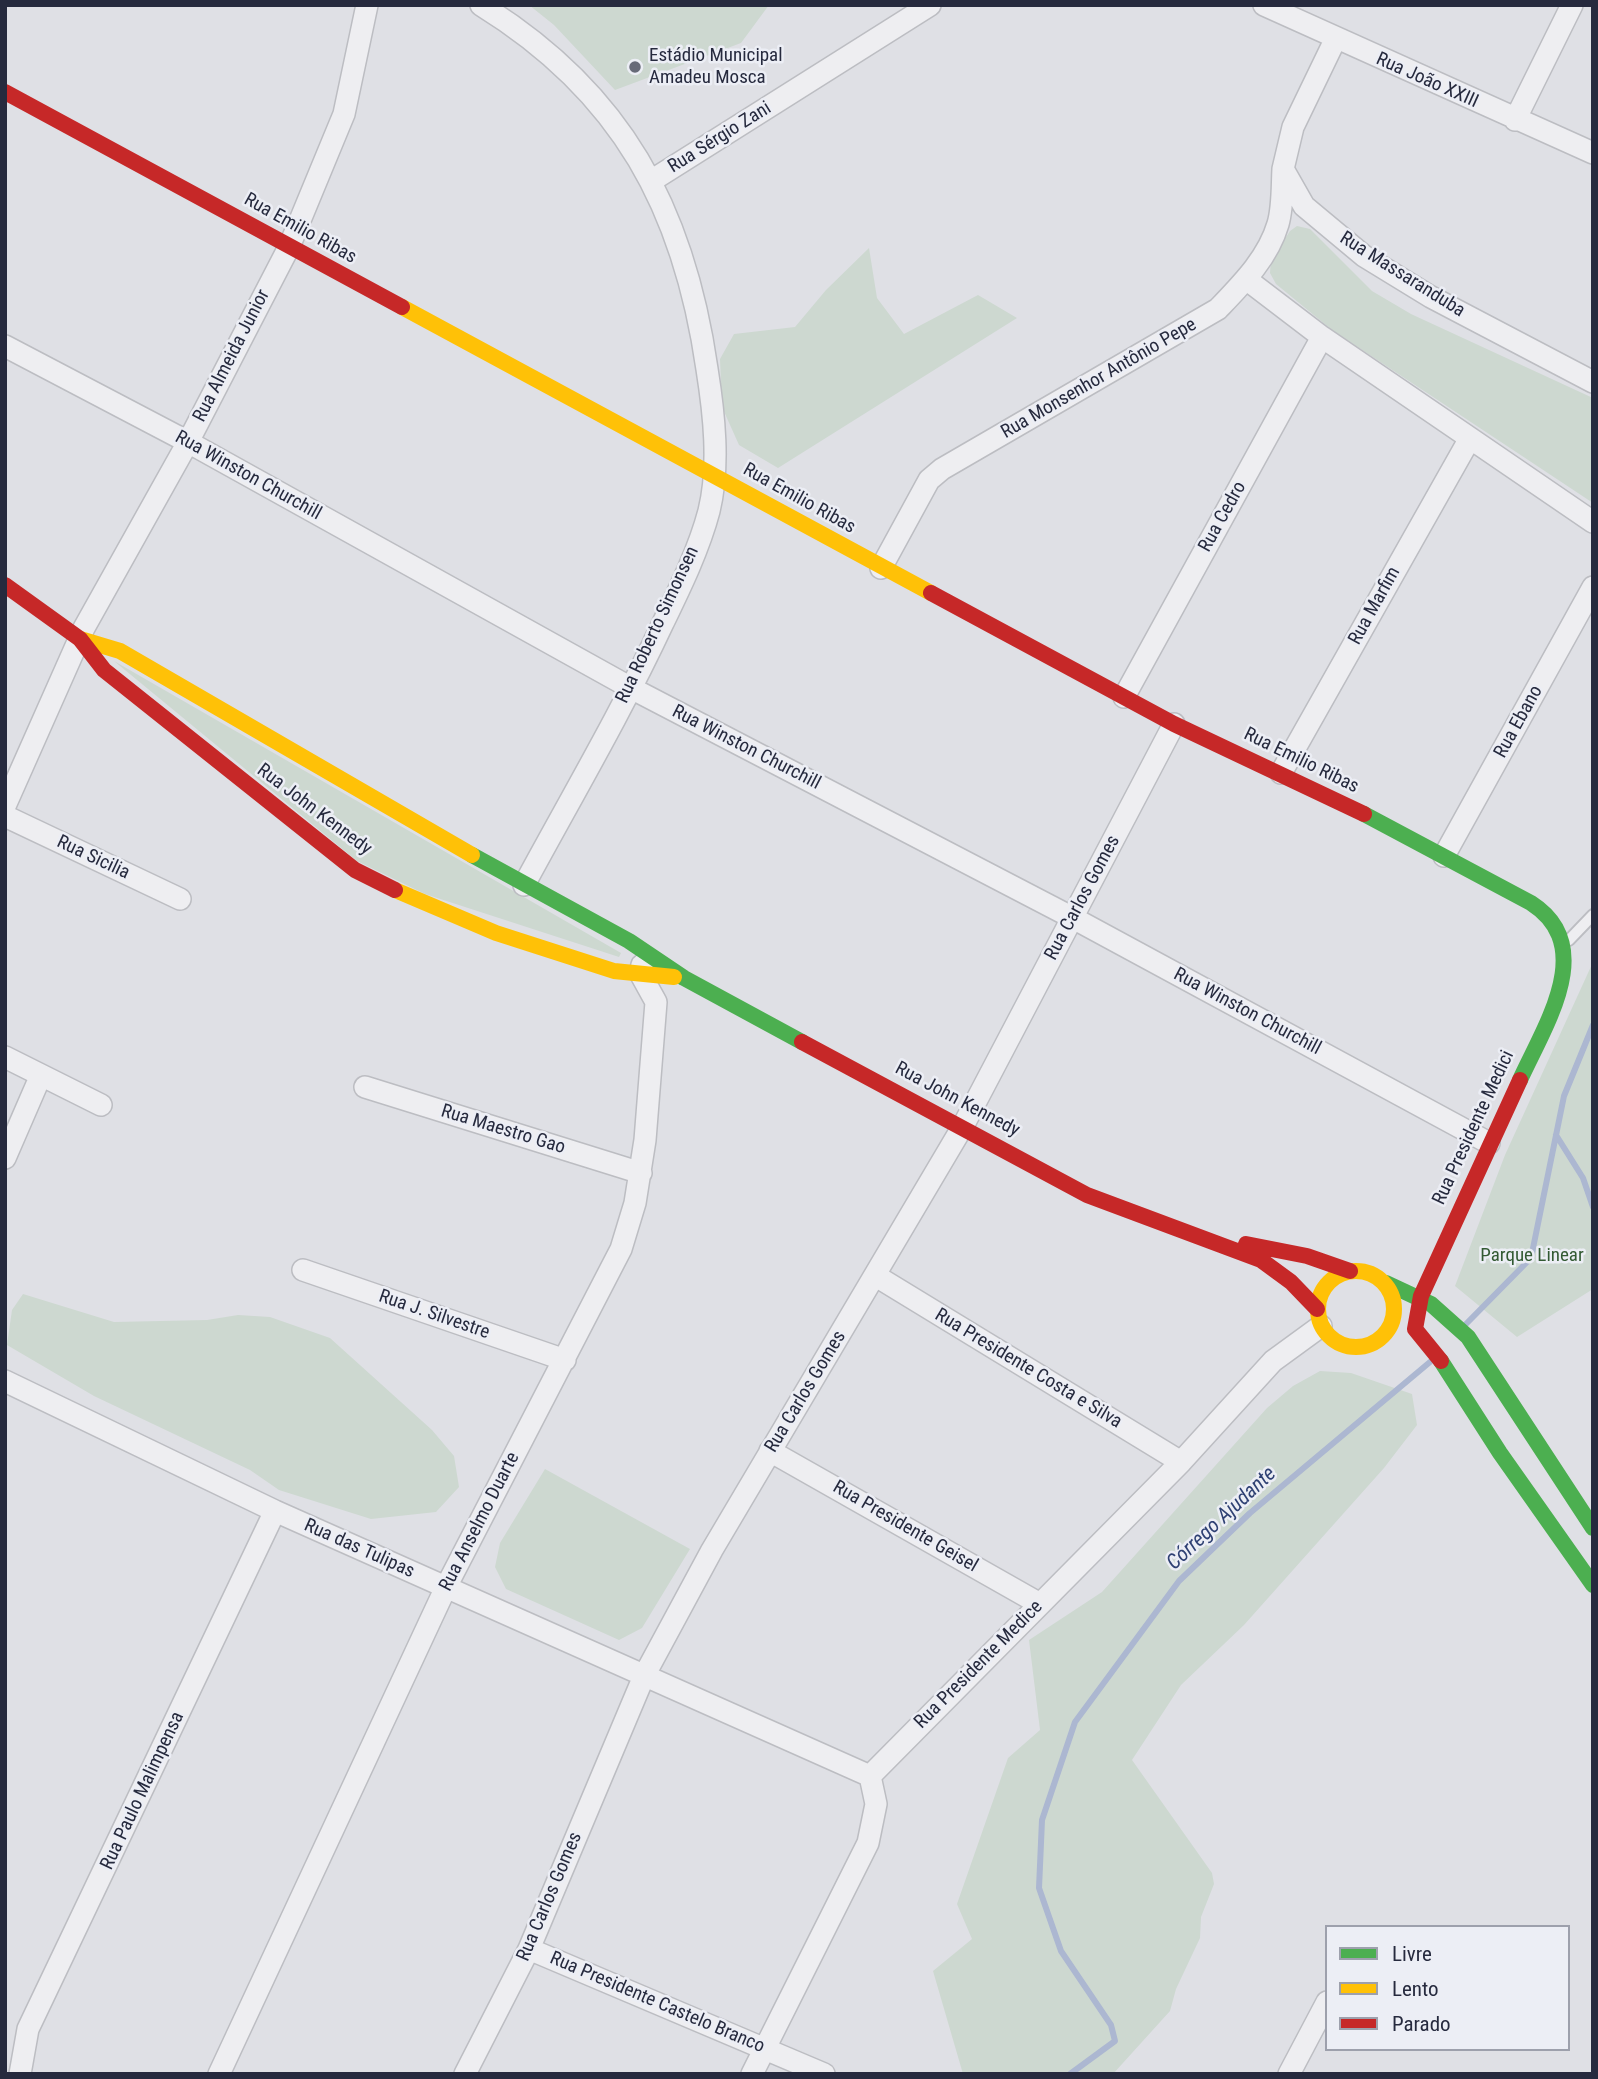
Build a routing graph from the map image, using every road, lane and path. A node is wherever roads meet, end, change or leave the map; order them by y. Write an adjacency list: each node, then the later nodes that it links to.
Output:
1 (367, 5): 12 (street, Rua Almeida Junior)
2 (481, 5): 11 (street, Rua Roberto Simonsen)
3 (930, 5): 11 (street, Rua Sérgio Zani)
4 (1264, 5): 6 (street, Rua João XXIII)
5 (1572, 5): 8 (street)
6 (1335, 40): 8 (street, Rua João XXIII); 10 (street)
7 (5, 92): 12 (street, Rua Emilio Ribas)
8 (1515, 120): 9 (street, Rua João XXIII)
9 (1593, 153)
10 (1283, 169): 13 (street, Rua Monsenhor Antônio Pepe); 16 (street, Rua Massaranduba)
11 (651, 181): 19 (street, Rua Roberto Simonsen)
12 (289, 247): 18 (street, Rua Almeida Junior); 19 (street, Rua Emilio Ribas)
13 (1246, 279): 14 (street); 21 (street, Rua Monsenhor Antônio Pepe)
14 (1322, 337): 17 (street); 26 (street, Rua Cedro)
15 (5, 346): 18 (street, Rua Winston Churchill)
16 (1593, 382)
17 (1469, 440): 20 (street); 28 (street, Rua Marfim)
18 (188, 442): 24 (street, Rua Almeida Junior); 25 (street, Rua Winston Churchill)
19 (714, 477): 21 (street, Rua Emilio Ribas); 25 (street, Rua Roberto Simonsen)
20 (1593, 522)
21 (881, 568): 26 (street, Rua Emilio Ribas)
22 (5, 585): 24 (street, Rua John Kennedy)
23 (1593, 587): 31 (street, Rua Ebano)
24 (80, 639): 29 (street, Rua Almeida Junior); 32 (street, Rua John Kennedy); 37 (street, Rua John Kennedy)
25 (631, 688): 32 (street, Rua Roberto Simonsen); 35 (street, Rua Winston Churchill)
26 (1124, 697): 27 (street, Rua Emilio Ribas)
27 (1174, 724): 28 (street, Rua Emilio Ribas); 35 (street, Rua Carlos Gomes)
28 (1281, 773): 31 (street, Rua Emilio Ribas)
29 (5, 806)
30 (5, 816): 33 (street, Rua Sicilia)
31 (1444, 856): 36 (street, Rua Emilio Ribas)
32 (524, 885): 37 (street, Rua John Kennedy)
33 (180, 899)
34 (1593, 915): 36 (lane)
35 (1073, 918): 42 (street, Rua Carlos Gomes); 43 (street, Rua Winston Churchill)
36 (1564, 944): 43 (street, Rua Presidente Medici)
37 (643, 963): 42 (street, Rua John Kennedy); 45 (street, Rua Anselmo Duarte)
38 (5, 1057): 39 (street)
39 (41, 1075): 41 (street); 44 (street)
40 (365, 1087): 45 (street, Rua Maestro Gao)
41 (101, 1105)
42 (963, 1126): 46 (street, Rua John Kennedy); 49 (street, Rua Carlos Gomes)
43 (1489, 1143): 51 (street, Rua Presidente Medici)
44 (5, 1158)
45 (641, 1173): 56 (street, Rua Anselmo Duarte)
46 (1218, 1241): 48 (street, Rua John Kennedy); 52 (street, Rua John Kennedy)
47 (303, 1270): 56 (street, Rua J. Silvestre)
48 (1350, 1270): 50 (street); 52 (street)
49 (876, 1276): 59 (street, Rua Carlos Gomes); 60 (street, Rua Presidente Costa e Silva)
50 (1386, 1283): 51 (street); 54 (street)
51 (1421, 1296): 53 (street, Rua Presidente Medici); 55 (street)
52 (1319, 1317): 54 (street); 60 (street, Rua Presidente Medice)
53 (1415, 1329): 54 (street); 55 (street); 58 (street)
54 (1382, 1336)
55 (1470, 1343): 58 (street); 62 (street)
56 (565, 1360): 64 (street, Rua Anselmo Duarte)
57 (5, 1381): 61 (street, Rua das Tulipas)
58 (1467, 1399): 63 (street)
59 (770, 1451): 65 (street, Rua Presidente Geisel); 66 (street, Rua Carlos Gomes)
60 (1181, 1462): 65 (street, Rua Presidente Medice)
61 (275, 1511): 64 (street, Rua das Tulipas); 72 (street, Rua Paulo Malimpensa)
62 (1593, 1528)
63 (1593, 1585)
64 (446, 1587): 66 (street, Rua das Tulipas); 73 (street, Rua Anselmo Duarte)
65 (1040, 1604): 67 (street, Rua Presidente Medice)
66 (644, 1676): 67 (street, Rua das Tulipas); 68 (street, Rua Carlos Gomes)
67 (870, 1776): 70 (street)
68 (529, 1949): 70 (street, Rua Presidente Castelo Branco); 74 (street, Rua Carlos Gomes)
69 (1325, 2006): 77 (street)
70 (765, 2050): 75 (street); 76 (street, Rua Presidente Castelo Branco)
71 (5, 2067): 72 (street)
72 (21, 2074)
73 (219, 2074)
74 (466, 2074)
75 (752, 2074)
76 (824, 2074)
77 (1289, 2074)

